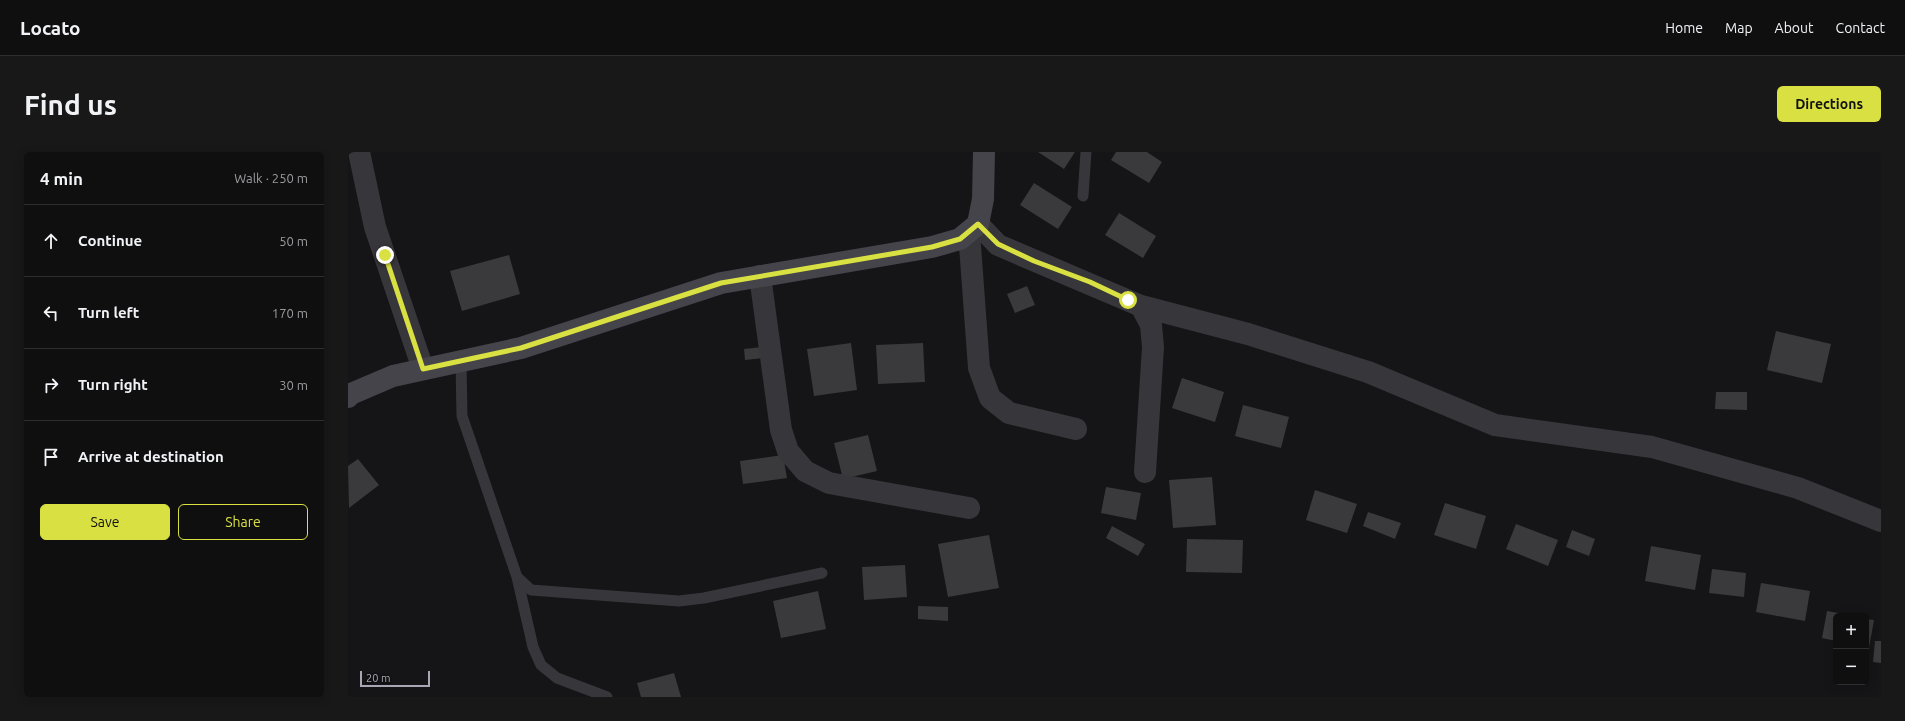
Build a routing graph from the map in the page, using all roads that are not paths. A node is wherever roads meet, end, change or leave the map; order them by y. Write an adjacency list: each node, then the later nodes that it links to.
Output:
1 (358, 152): 9 (street)
2 (984, 152): 5 (main road)
3 (1086, 152): 4 (lane)
4 (1084, 196)
5 (973, 228): 6 (main road); 7 (street); 11 (street)
6 (760, 276): 8 (main road); 13 (street)
7 (1141, 306): 12 (street); 14 (street)
8 (461, 361): 9 (main road); 16 (lane)
9 (423, 369): 10 (main road)
10 (348, 397)
11 (1076, 429)
12 (1145, 472)
13 (969, 508)
14 (1881, 521)
15 (822, 573): 16 (lane)
16 (517, 577): 17 (lane)
17 (607, 697)

